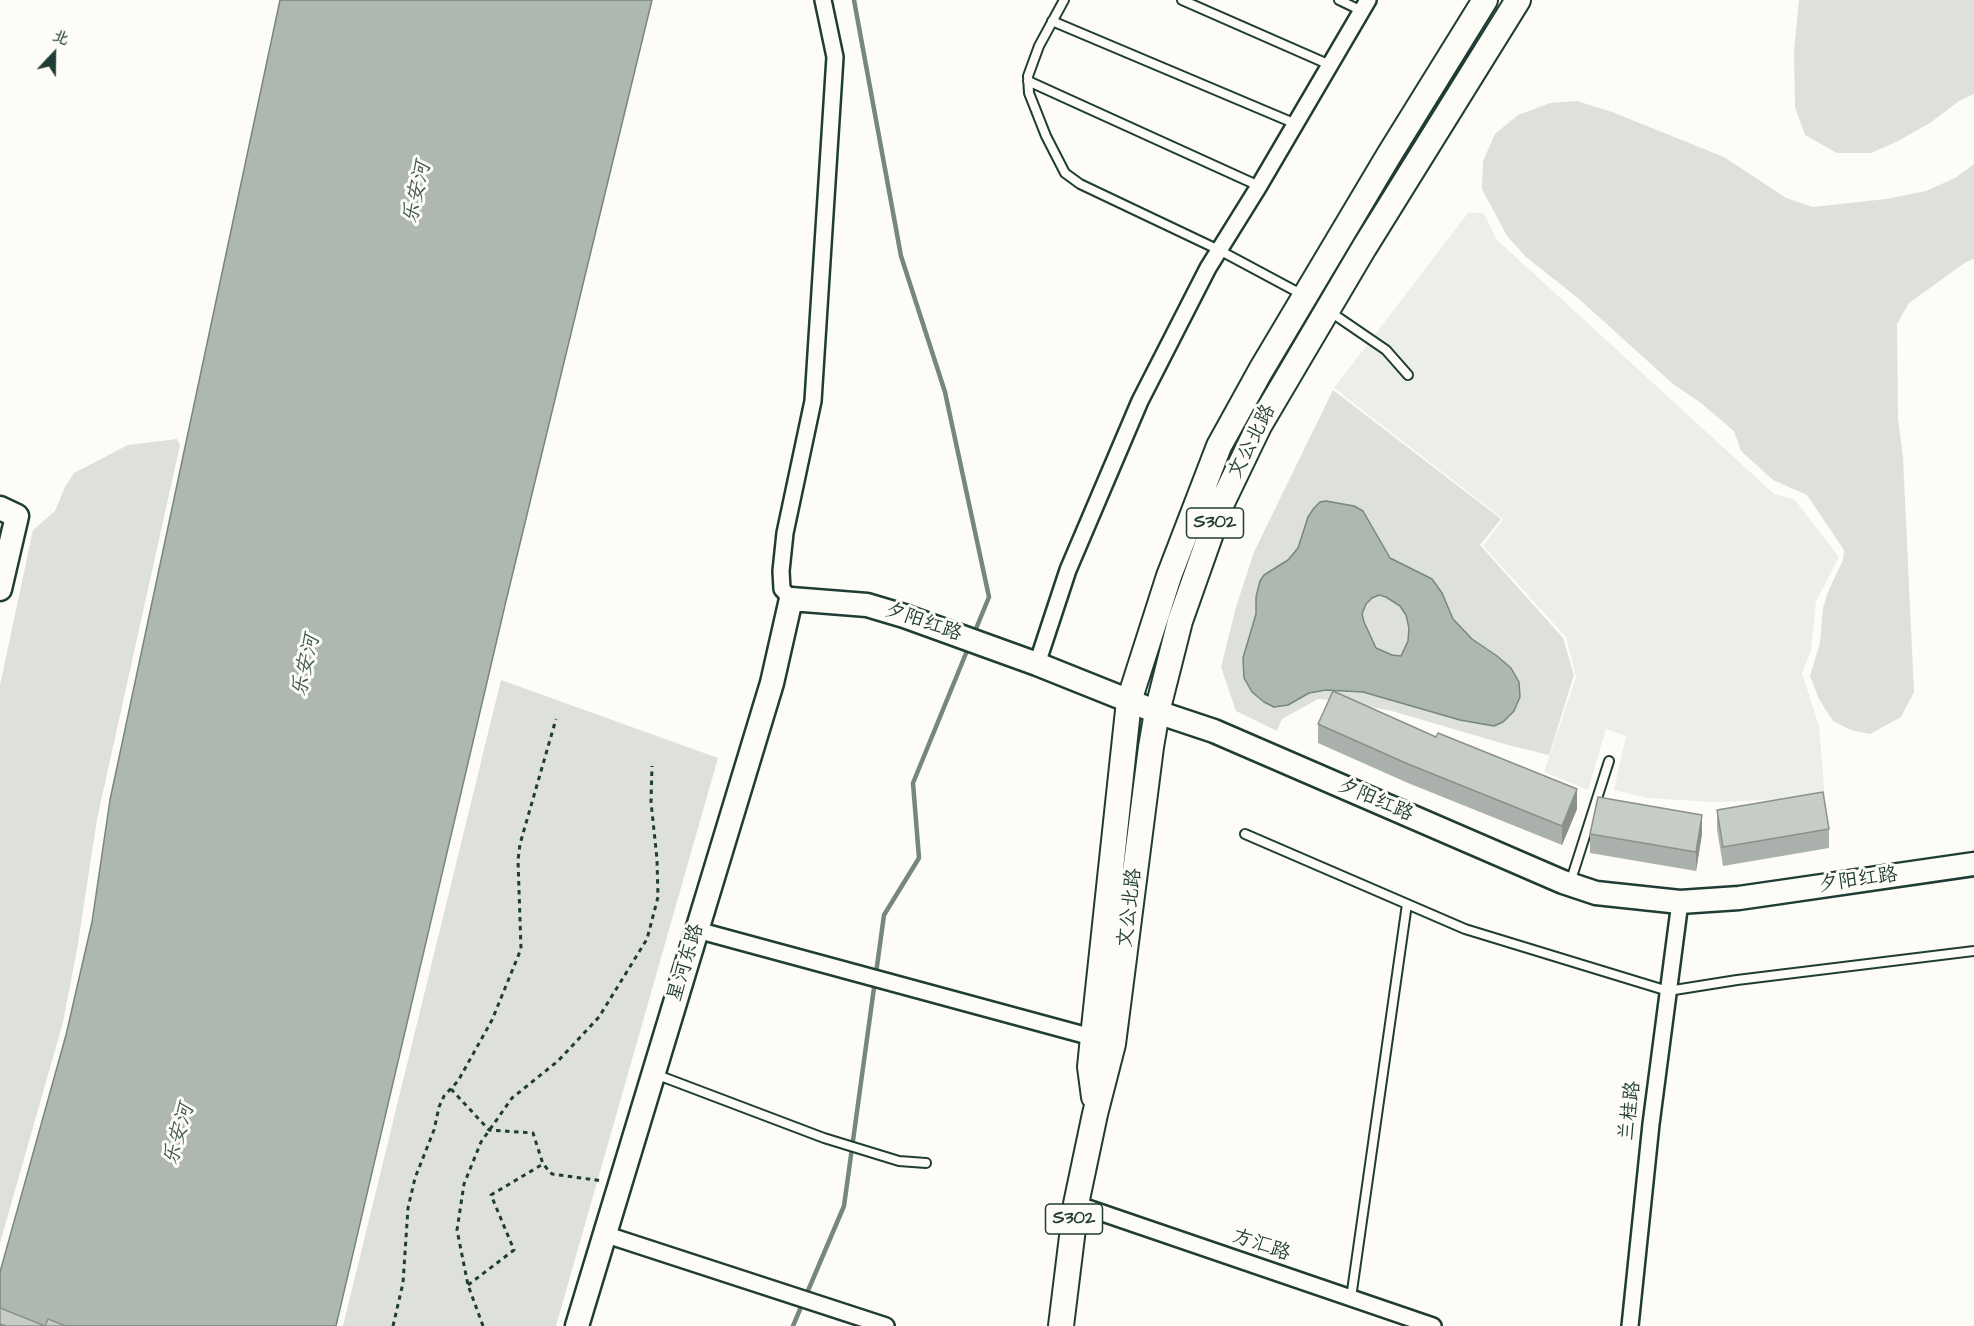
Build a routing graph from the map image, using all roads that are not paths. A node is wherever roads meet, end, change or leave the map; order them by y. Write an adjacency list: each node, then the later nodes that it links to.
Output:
1 (823, 0): 18 (street)
2 (1064, 0): 8 (lane)
3 (1182, 0): 9 (lane)
4 (1339, 0): 7 (lane)
5 (1485, 0): 14 (main road, 文公北路 / S302)
6 (1518, 0): 14 (main road, 文公北路 / S302)
7 (1365, 5): 9 (street)
8 (1052, 21): 10 (lane); 11 (lane)
9 (1330, 65): 11 (street)
10 (1028, 81): 12 (lane); 13 (lane)
11 (1296, 124): 12 (street)
12 (1259, 186): 13 (street)
13 (1219, 250): 14 (lane); 19 (street)
14 (1316, 303): 15 (lane); 20 (main road, 文公北路 / S302); 21 (main road, 文公北路 / S302)
15 (1408, 375)
16 (9, 512): 17 (street)
17 (0, 589)
18 (791, 599): 19 (street, 夕阳红路); 28 (street, 星河东路)
19 (1038, 664): 20 (street, 夕阳红路)
20 (1129, 701): 21 (street, 夕阳红路); 31 (main road, 文公北路 / S302)
21 (1157, 712): 25 (street, 夕阳红路); 31 (main road, 文公北路 / S302)
22 (1609, 761): 25 (lane)
23 (1245, 834): 27 (lane)
24 (1974, 864): 26 (street, 夕阳红路)
25 (1570, 884): 26 (street, 夕阳红路)
26 (1680, 903): 30 (street, 兰桂路)
27 (1407, 904): 30 (lane); 36 (lane)
28 (697, 930): 31 (street); 32 (street, 星河东路)
29 (1974, 951): 30 (lane)
30 (1668, 991): 41 (street, 兰桂路)
31 (1103, 1040): 34 (main road, 文公北路 / S302)
32 (653, 1074): 33 (lane); 35 (street, 星河东路)
33 (926, 1163)
34 (1076, 1204): 36 (street, 方汇路); 39 (main road, 文公北路 / S302)
35 (604, 1234): 37 (street, 星河东路); 38 (street)
36 (1351, 1298): 40 (street, 方汇路)
37 (577, 1326)
38 (886, 1326)
39 (1061, 1326)
40 (1433, 1326)
41 (1630, 1326)

